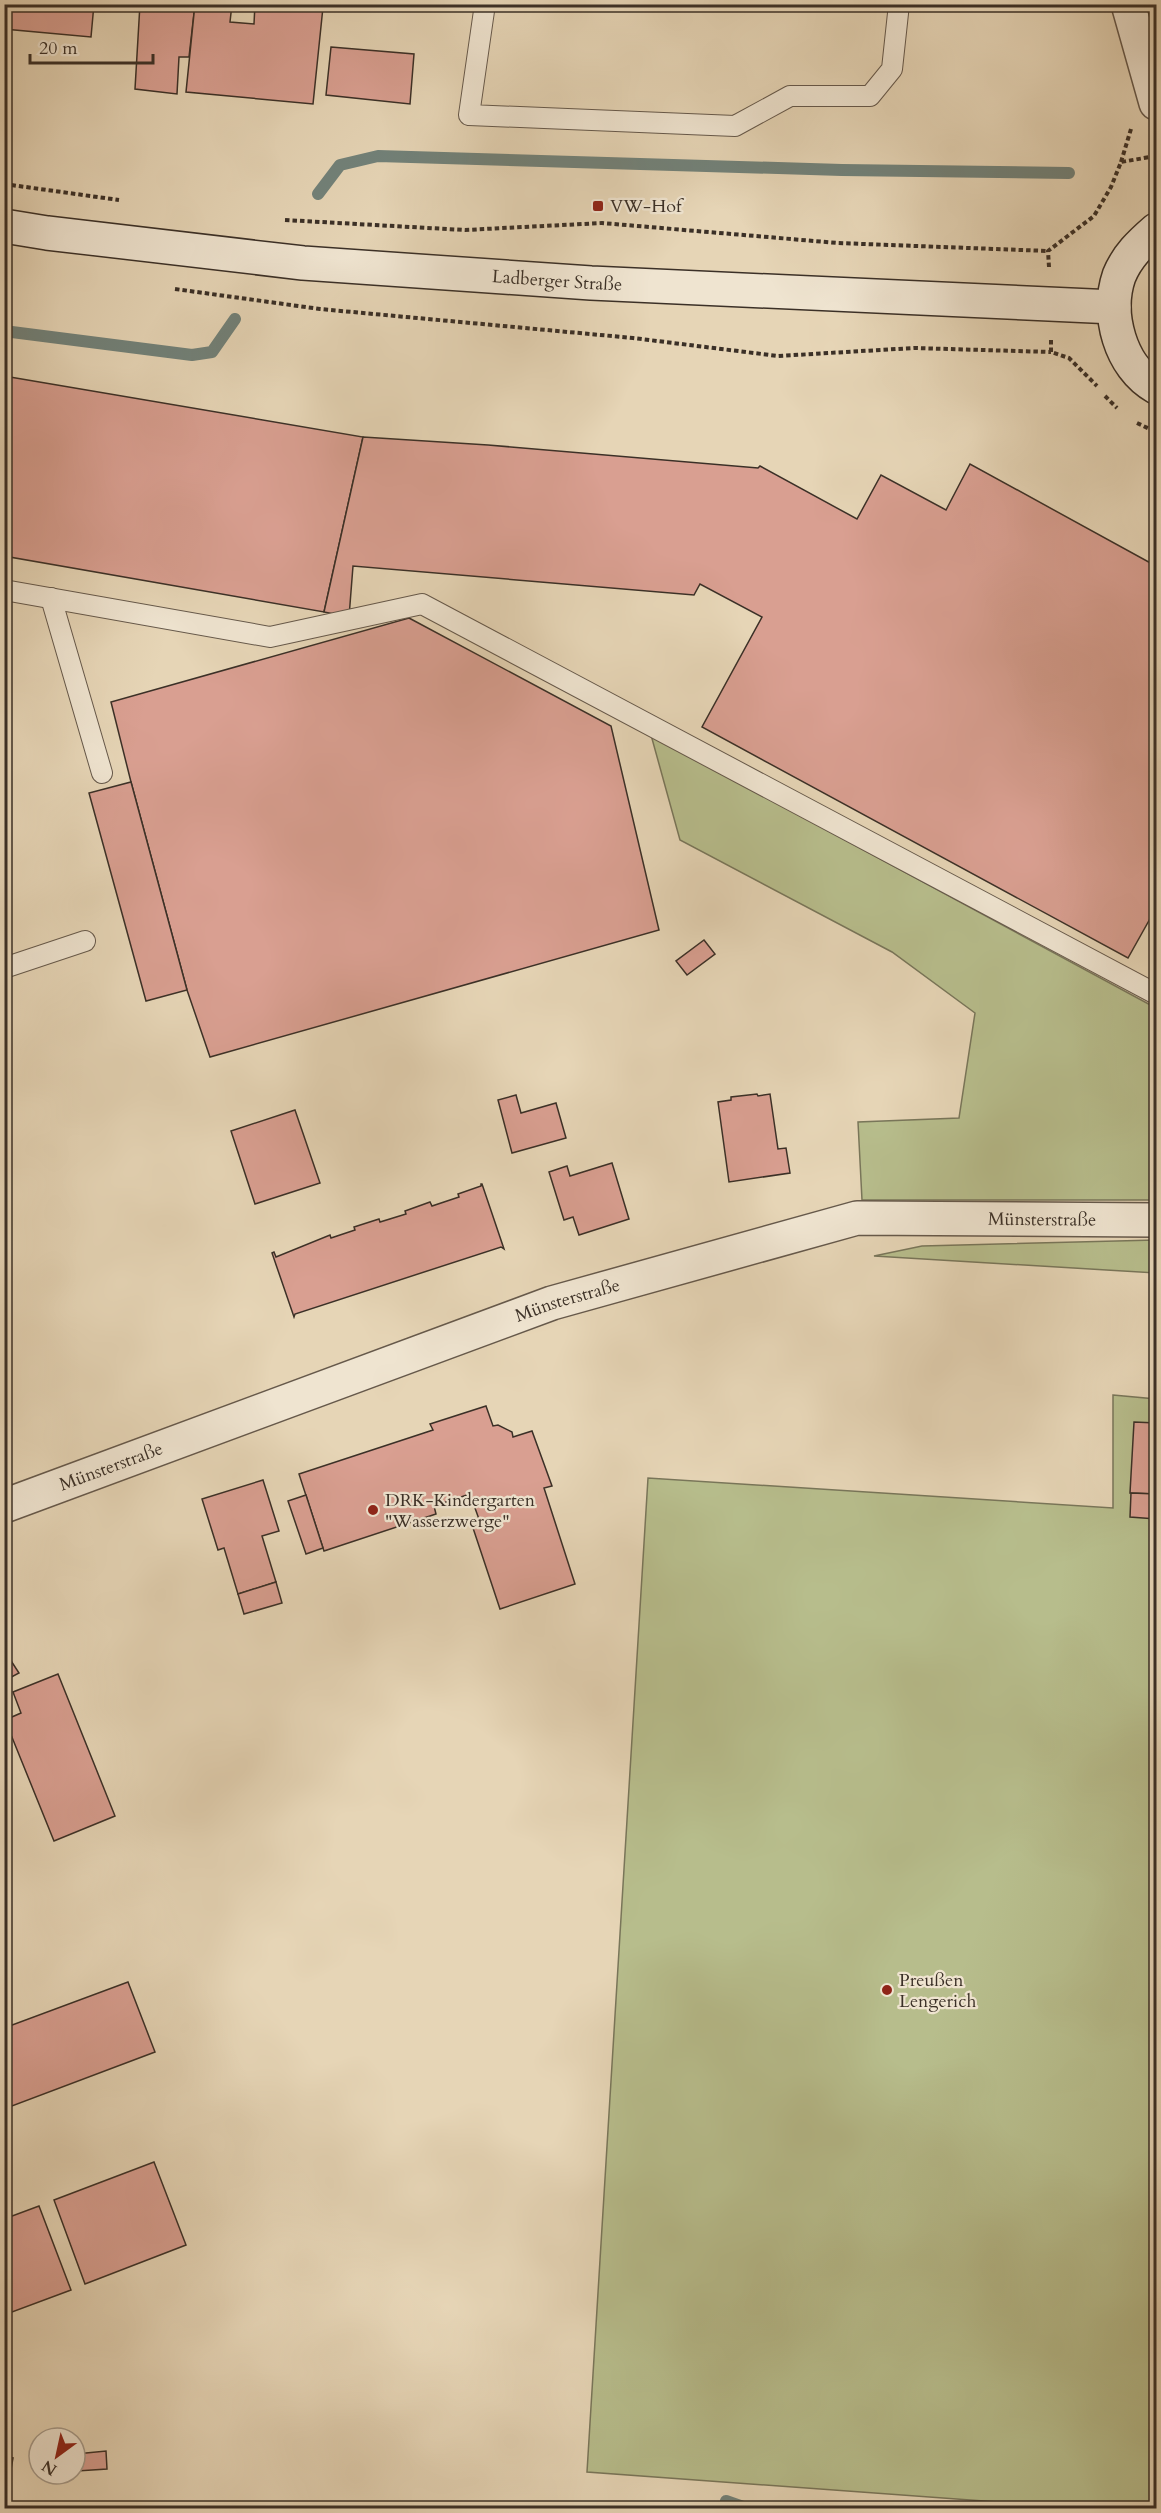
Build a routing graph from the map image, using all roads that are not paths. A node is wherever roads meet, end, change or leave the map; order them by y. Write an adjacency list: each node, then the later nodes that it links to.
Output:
1 (485, 4): 2 (lane)
2 (899, 4)
3 (1128, 4): 4 (street)
4 (1156, 103)
5 (4, 226): 7 (street, Ladberger Straße)
6 (1156, 230): 7 (street)
7 (1114, 308): 8 (street)
8 (1156, 387)
9 (4, 590): 10 (lane)
10 (51, 598): 11 (lane); 14 (lane)
11 (102, 773)
12 (85, 941): 13 (lane)
13 (4, 968)
14 (1156, 994)
15 (1156, 1220): 16 (street, Münsterstraße)
16 (4, 1506)

